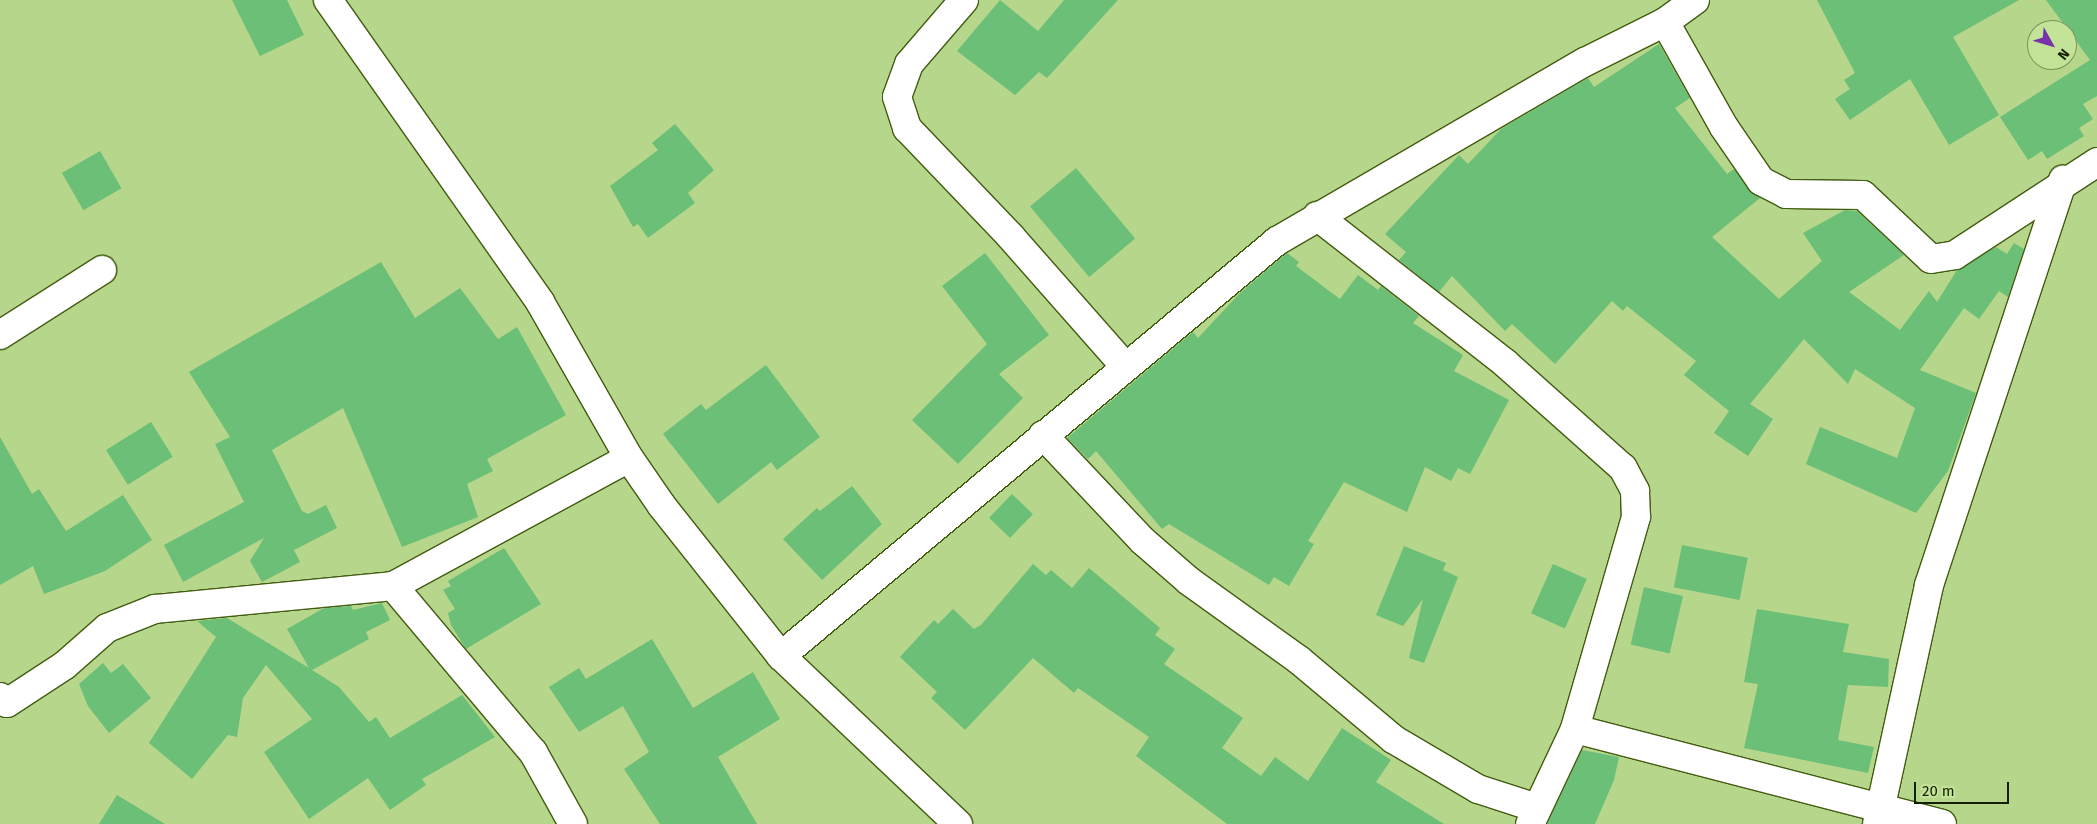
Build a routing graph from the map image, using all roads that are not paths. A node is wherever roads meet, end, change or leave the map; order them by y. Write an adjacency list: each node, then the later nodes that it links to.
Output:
1 (328, 0): 12 (street)
2 (964, 0): 10 (street)
3 (1695, 0): 4 (street)
4 (1665, 22): 6 (street); 7 (street)
5 (2097, 162): 6 (street)
6 (2063, 180): 17 (street)
7 (1317, 216): 10 (street); 16 (street)
8 (102, 270): 9 (street)
9 (0, 335)
10 (1124, 365): 11 (street)
11 (1043, 435): 14 (street); 18 (street)
12 (629, 458): 13 (street); 14 (street)
13 (393, 586): 15 (street); 19 (street)
14 (781, 656): 20 (street)
15 (2, 703)
16 (1575, 729): 17 (street); 18 (street)
17 (1879, 815): 21 (street)
18 (1534, 816)
19 (573, 824)
20 (958, 824)
21 (1942, 824)

